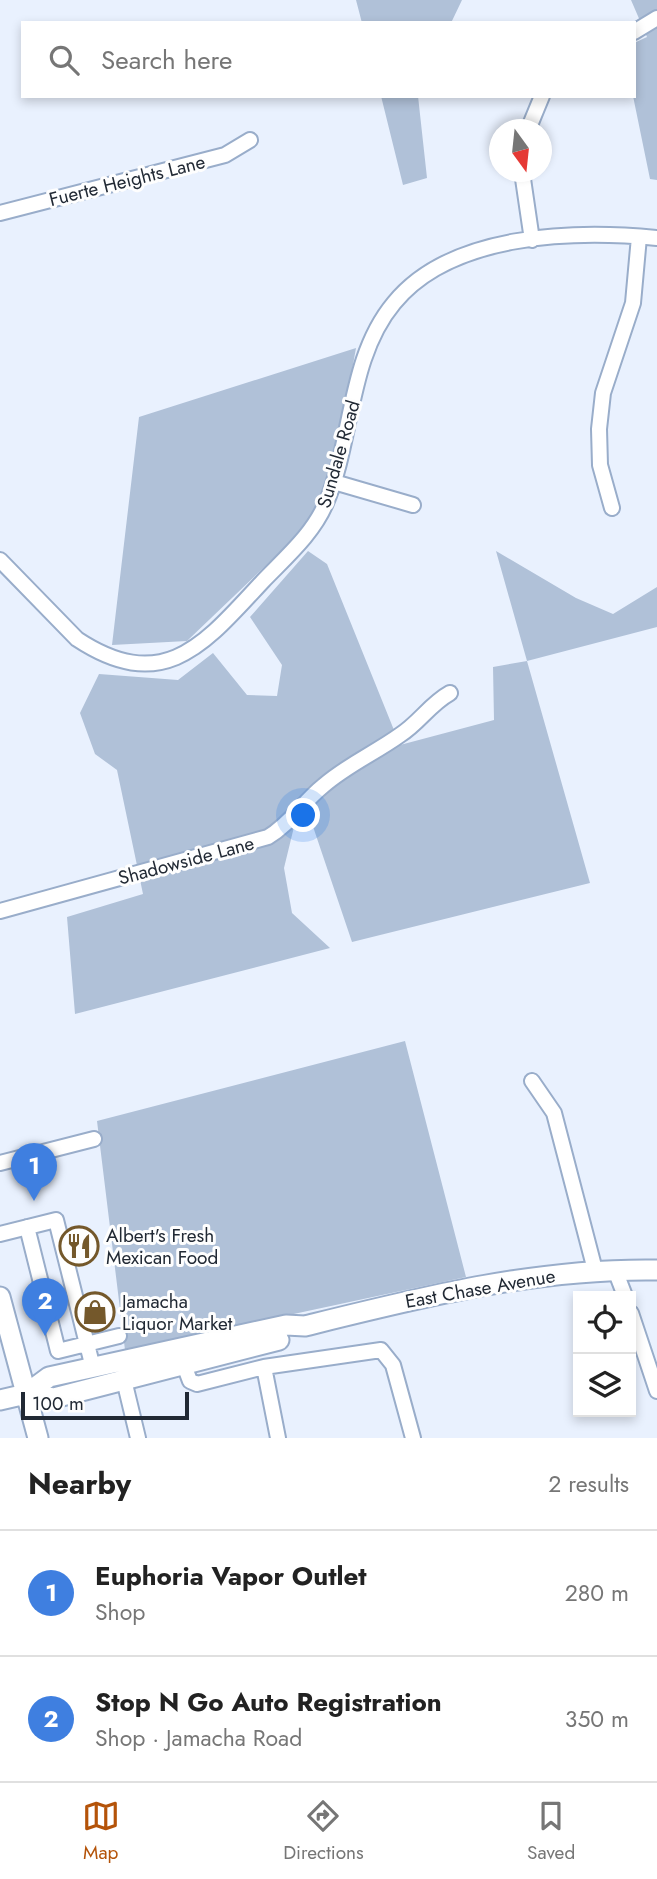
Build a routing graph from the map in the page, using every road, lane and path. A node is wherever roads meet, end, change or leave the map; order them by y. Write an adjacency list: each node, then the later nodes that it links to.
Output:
1 (657, 18): 2 (street)
2 (636, 31)
3 (541, 98): 4 (street)
4 (533, 119)
5 (250, 140): 7 (street, Fuerte Heights Lane)
6 (523, 182): 10 (street)
7 (0, 213)
8 (639, 237): 9 (street, Sundale Road); 10 (street, Sundale Road); 13 (street)
9 (657, 239)
10 (531, 240): 11 (street, Sundale Road)
11 (334, 482): 12 (street); 14 (street, Sundale Road)
12 (413, 505)
13 (612, 508)
14 (0, 560)
15 (450, 693): 16 (street, Shadowside Lane)
16 (0, 911)
17 (532, 1081): 23 (street)
18 (94, 1139): 19 (street)
19 (0, 1163)
20 (27, 1227): 21 (street); 30 (street); 30 (street)
21 (0, 1234)
22 (615, 1269): 23 (main road, East Chase Avenue); 24 (main road, East Chase Avenue); 25 (street)
23 (595, 1270): 27 (main road, East Chase Avenue)
24 (657, 1270)
25 (623, 1291)
26 (0, 1297): 36 (main road)
27 (305, 1326): 31 (main road, East Chase Avenue); 33 (main road, East Chase Avenue)
28 (636, 1328): 35 (street)
29 (119, 1336): 30 (street)
30 (87, 1344): 33 (street)
31 (184, 1365): 32 (street); 34 (main road, East Chase Avenue)
32 (264, 1367): 40 (street); 41 (street)
33 (93, 1368): 36 (main road, East Chase Avenue)
34 (124, 1380): 36 (main road, East Chase Avenue); 39 (street)
35 (657, 1391)
36 (26, 1394): 37 (main road, East Chase Avenue); 38 (main road)
37 (0, 1400)
38 (38, 1438)
39 (138, 1438)
40 (278, 1438)
41 (413, 1438)

